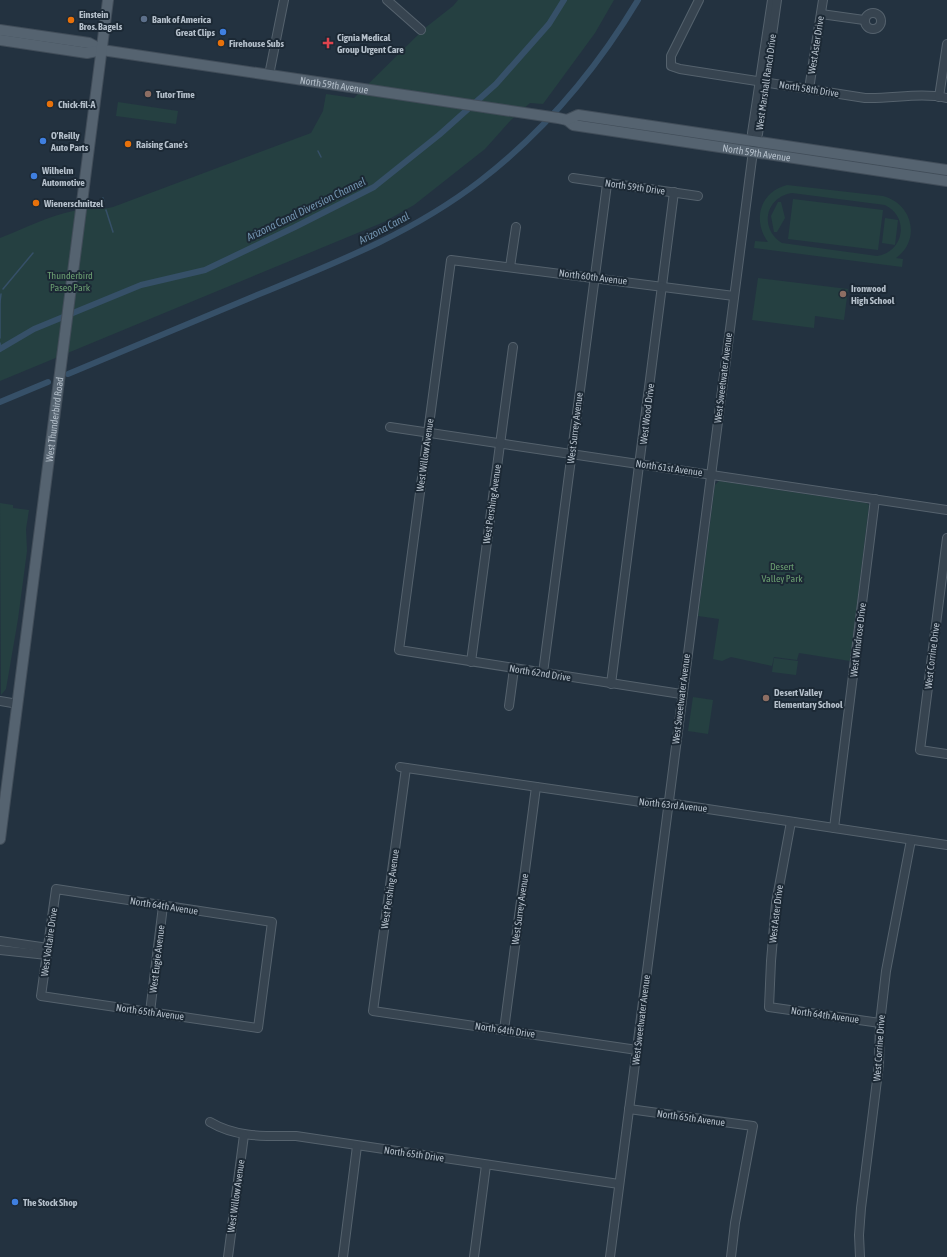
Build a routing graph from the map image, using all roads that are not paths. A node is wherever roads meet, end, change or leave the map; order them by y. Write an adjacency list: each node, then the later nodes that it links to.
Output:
1 (108, 0): 15 (main road, West Thunderbird Road)
2 (284, 0): 16 (street)
3 (387, 0): 11 (street)
4 (699, 0): 17 (street, North 58th Drive)
5 (772, 0): 17 (street, West Marshall Ranch Drive)
6 (778, 0): 17 (street, West Marshall Ranch Drive)
7 (823, 0): 8 (street, West Aster Drive)
8 (821, 14): 9 (street); 18 (street, West Aster Drive)
9 (864, 20)
10 (0, 30): 12 (main road, North 59th Avenue)
11 (421, 30)
12 (31, 34): 13 (main road); 15 (main road, North 59th Avenue)
13 (3, 40): 15 (main road, North 59th Avenue)
14 (947, 44): 19 (street)
15 (102, 50): 16 (main road, North 59th Avenue); 51 (main road, West Thunderbird Road)
16 (269, 75): 20 (main road, North 59th Avenue)
17 (763, 82): 18 (street, North 58th Drive); 20 (street, West Marshall Ranch Drive)
18 (810, 89): 19 (street, North 58th Drive)
19 (943, 97)
20 (753, 146): 21 (main road, North 59th Avenue); 22 (main road, North 59th Avenue); 33 (street, West Sweetwater Avenue)
21 (945, 170): 22 (main road)
22 (925, 177): 24 (main road, North 59th Avenue)
23 (573, 178): 25 (street, North 59th Drive)
24 (947, 181)
25 (607, 184): 26 (street, North 59th Drive); 31 (street, West Surrey Avenue)
26 (674, 192): 27 (street, North 59th Drive); 32 (street, West Wood Drive)
27 (698, 196)
28 (516, 227): 30 (street)
29 (451, 260): 30 (street, North 60th Avenue); 36 (street, West Willow Avenue)
30 (510, 267): 31 (street, North 60th Avenue)
31 (595, 277): 32 (street, North 60th Avenue); 38 (street, West Surrey Avenue)
32 (662, 286): 33 (street, North 60th Avenue); 39 (street, West Wood Drive)
33 (734, 296): 40 (street, West Sweetwater Avenue)
34 (513, 347): 37 (street, West Pershing Avenue)
35 (390, 427): 36 (street, North 61st Avenue)
36 (428, 432): 37 (street, North 61st Avenue); 44 (street, West Willow Avenue)
37 (500, 443): 38 (street, North 61st Avenue); 45 (street, West Pershing Avenue)
38 (572, 454): 39 (street, North 61st Avenue); 47 (street, West Surrey Avenue)
39 (640, 464): 40 (street, North 61st Avenue); 48 (street, West Wood Drive)
40 (711, 474): 41 (street, North 61st Avenue); 49 (street, West Sweetwater Avenue)
41 (875, 499): 42 (street, North 61st Avenue); 58 (street, West Windrose Drive)
42 (947, 510)
43 (947, 538): 53 (street, West Corrine Drive)
44 (399, 650): 45 (street, North 62nd Drive)
45 (471, 662): 46 (street, North 62nd Drive)
46 (514, 668): 47 (street, North 62nd Drive); 52 (street)
47 (543, 673): 48 (street, North 62nd Drive)
48 (611, 684): 49 (street, North 62nd Drive)
49 (681, 694): 56 (street, West Sweetwater Avenue)
50 (0, 701): 51 (street)
51 (18, 704): 59 (main road, West Thunderbird Road)
52 (509, 706)
53 (947, 754)
54 (403, 767): 55 (street, North 63rd Avenue); 70 (street, West Pershing Avenue)
55 (536, 787): 56 (street, North 63rd Avenue); 74 (street, West Surrey Avenue)
56 (668, 803): 57 (street, North 63rd Avenue); 75 (street, West Sweetwater Avenue)
57 (791, 822): 58 (street, North 63rd Avenue); 69 (street, West Aster Drive)
58 (834, 828): 60 (street, North 63rd Avenue)
59 (0, 838)
60 (911, 840): 61 (street, North 63rd Avenue); 72 (street, West Corrine Drive)
61 (947, 845)
62 (56, 889): 63 (street, North 64th Avenue); 67 (street, West Voltaire Drive)
63 (163, 906): 71 (street, West Eugie Avenue); 73 (street, North 64th Avenue)
64 (0, 941): 65 (street)
65 (22, 948): 66 (street); 67 (street)
66 (0, 950)
67 (47, 952): 68 (street, West Voltaire Drive)
68 (41, 996): 71 (street, North 65th Avenue)
69 (769, 1007): 72 (street, North 64th Avenue)
70 (373, 1011): 74 (street, North 64th Drive)
71 (150, 1012): 73 (street, North 65th Avenue)
72 (880, 1023): 87 (street, West Corrine Drive)
73 (258, 1028)
74 (504, 1030): 75 (street, North 64th Drive)
75 (637, 1050): 76 (street, West Sweetwater Avenue)
76 (629, 1109): 81 (street, West Sweetwater Avenue); 86 (street, North 65th Avenue)
77 (210, 1122): 78 (street, North 65th Drive)
78 (244, 1135): 79 (street, North 65th Drive); 82 (street, West Willow Avenue)
79 (357, 1146): 80 (street, North 65th Drive); 83 (street)
80 (486, 1165): 81 (street, North 65th Drive); 84 (street)
81 (619, 1184): 85 (street, West Sweetwater Avenue)
82 (228, 1257)
83 (343, 1257)
84 (474, 1257)
85 (610, 1257)
86 (731, 1257)
87 (860, 1257)

